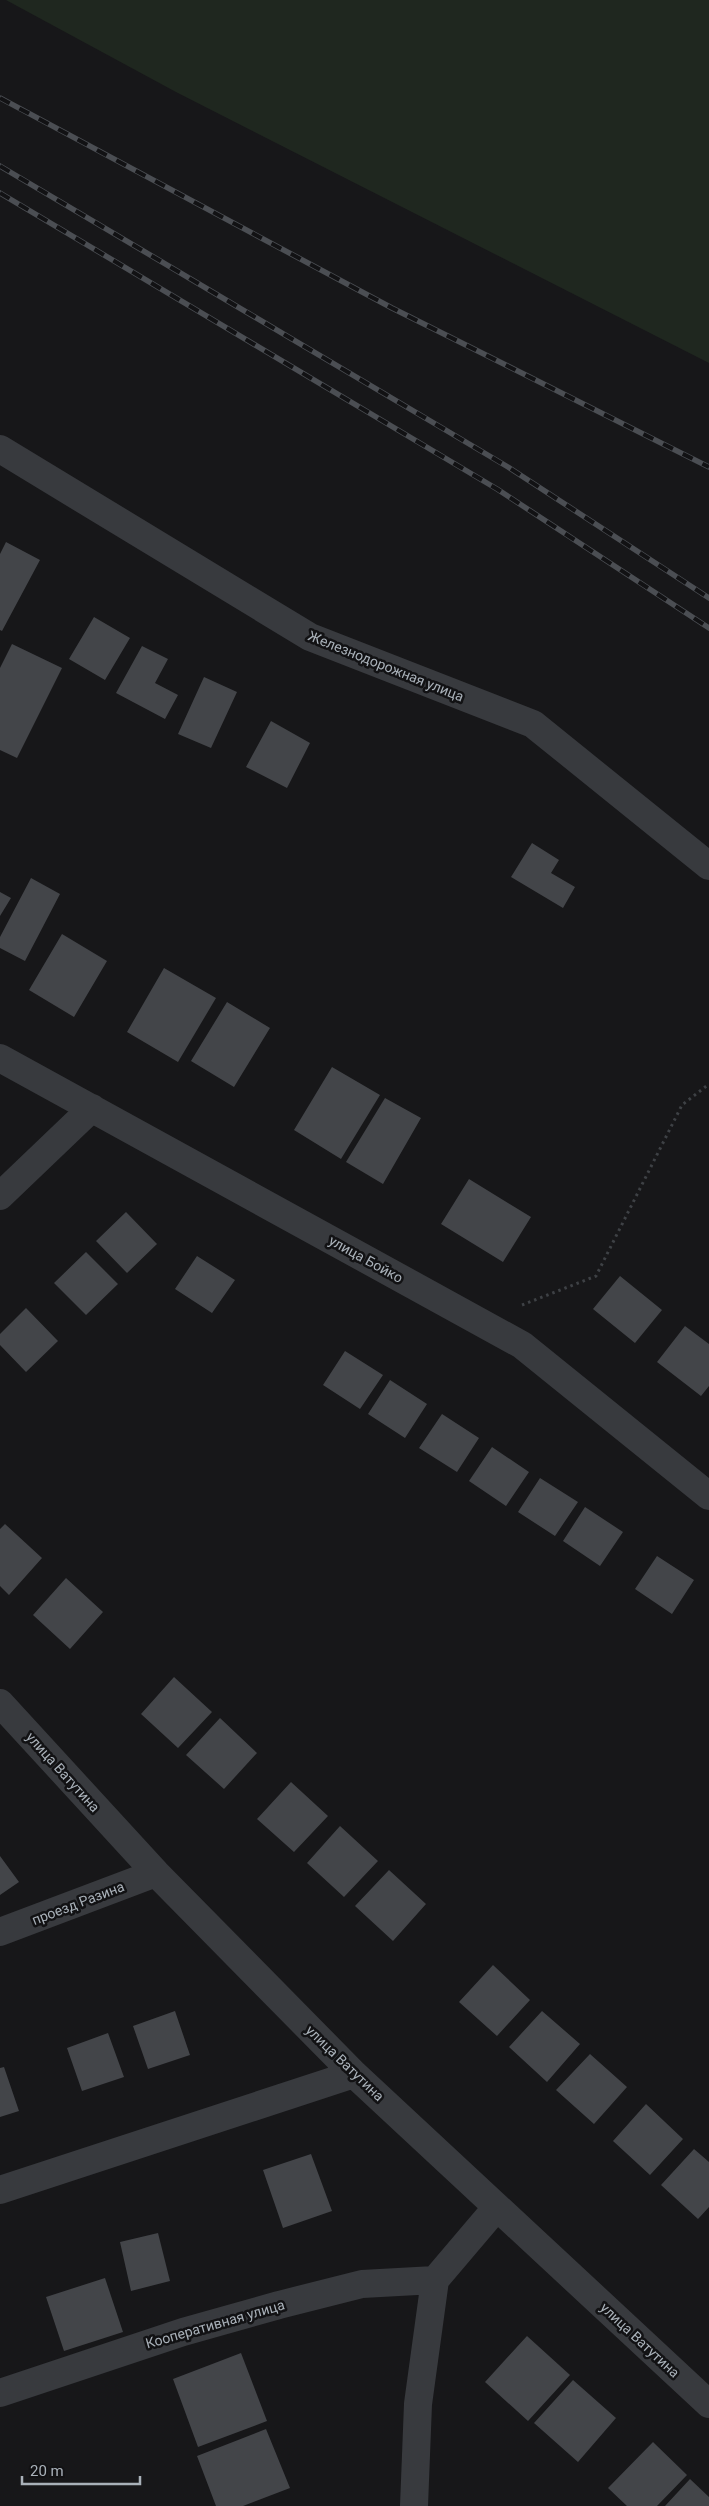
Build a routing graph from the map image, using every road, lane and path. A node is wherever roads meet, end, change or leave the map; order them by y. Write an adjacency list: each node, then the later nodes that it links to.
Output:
1 (0, 449): 2 (street, Железнодорожная улица)
2 (709, 866)
3 (0, 1058): 5 (street, улица Бойко)
4 (709, 1084): 7 (path)
5 (92, 1108): 6 (street); 7 (street, улица Бойко)
6 (0, 1196)
7 (480, 1322): 8 (street, улица Бойко)
8 (709, 1496)
9 (0, 1703): 10 (street, улица Ватутина)
10 (156, 1873): 11 (street, проезд Разина); 12 (street, улица Ватутина)
11 (0, 1932)
12 (354, 2074): 13 (street); 14 (street, улица Ватутина)
13 (0, 2190)
14 (497, 2207): 15 (street); 17 (street, улица Ватутина)
15 (435, 2280): 16 (street, Кооперативная улица); 18 (street)
16 (0, 2393)
17 (709, 2404)
18 (414, 2506)

